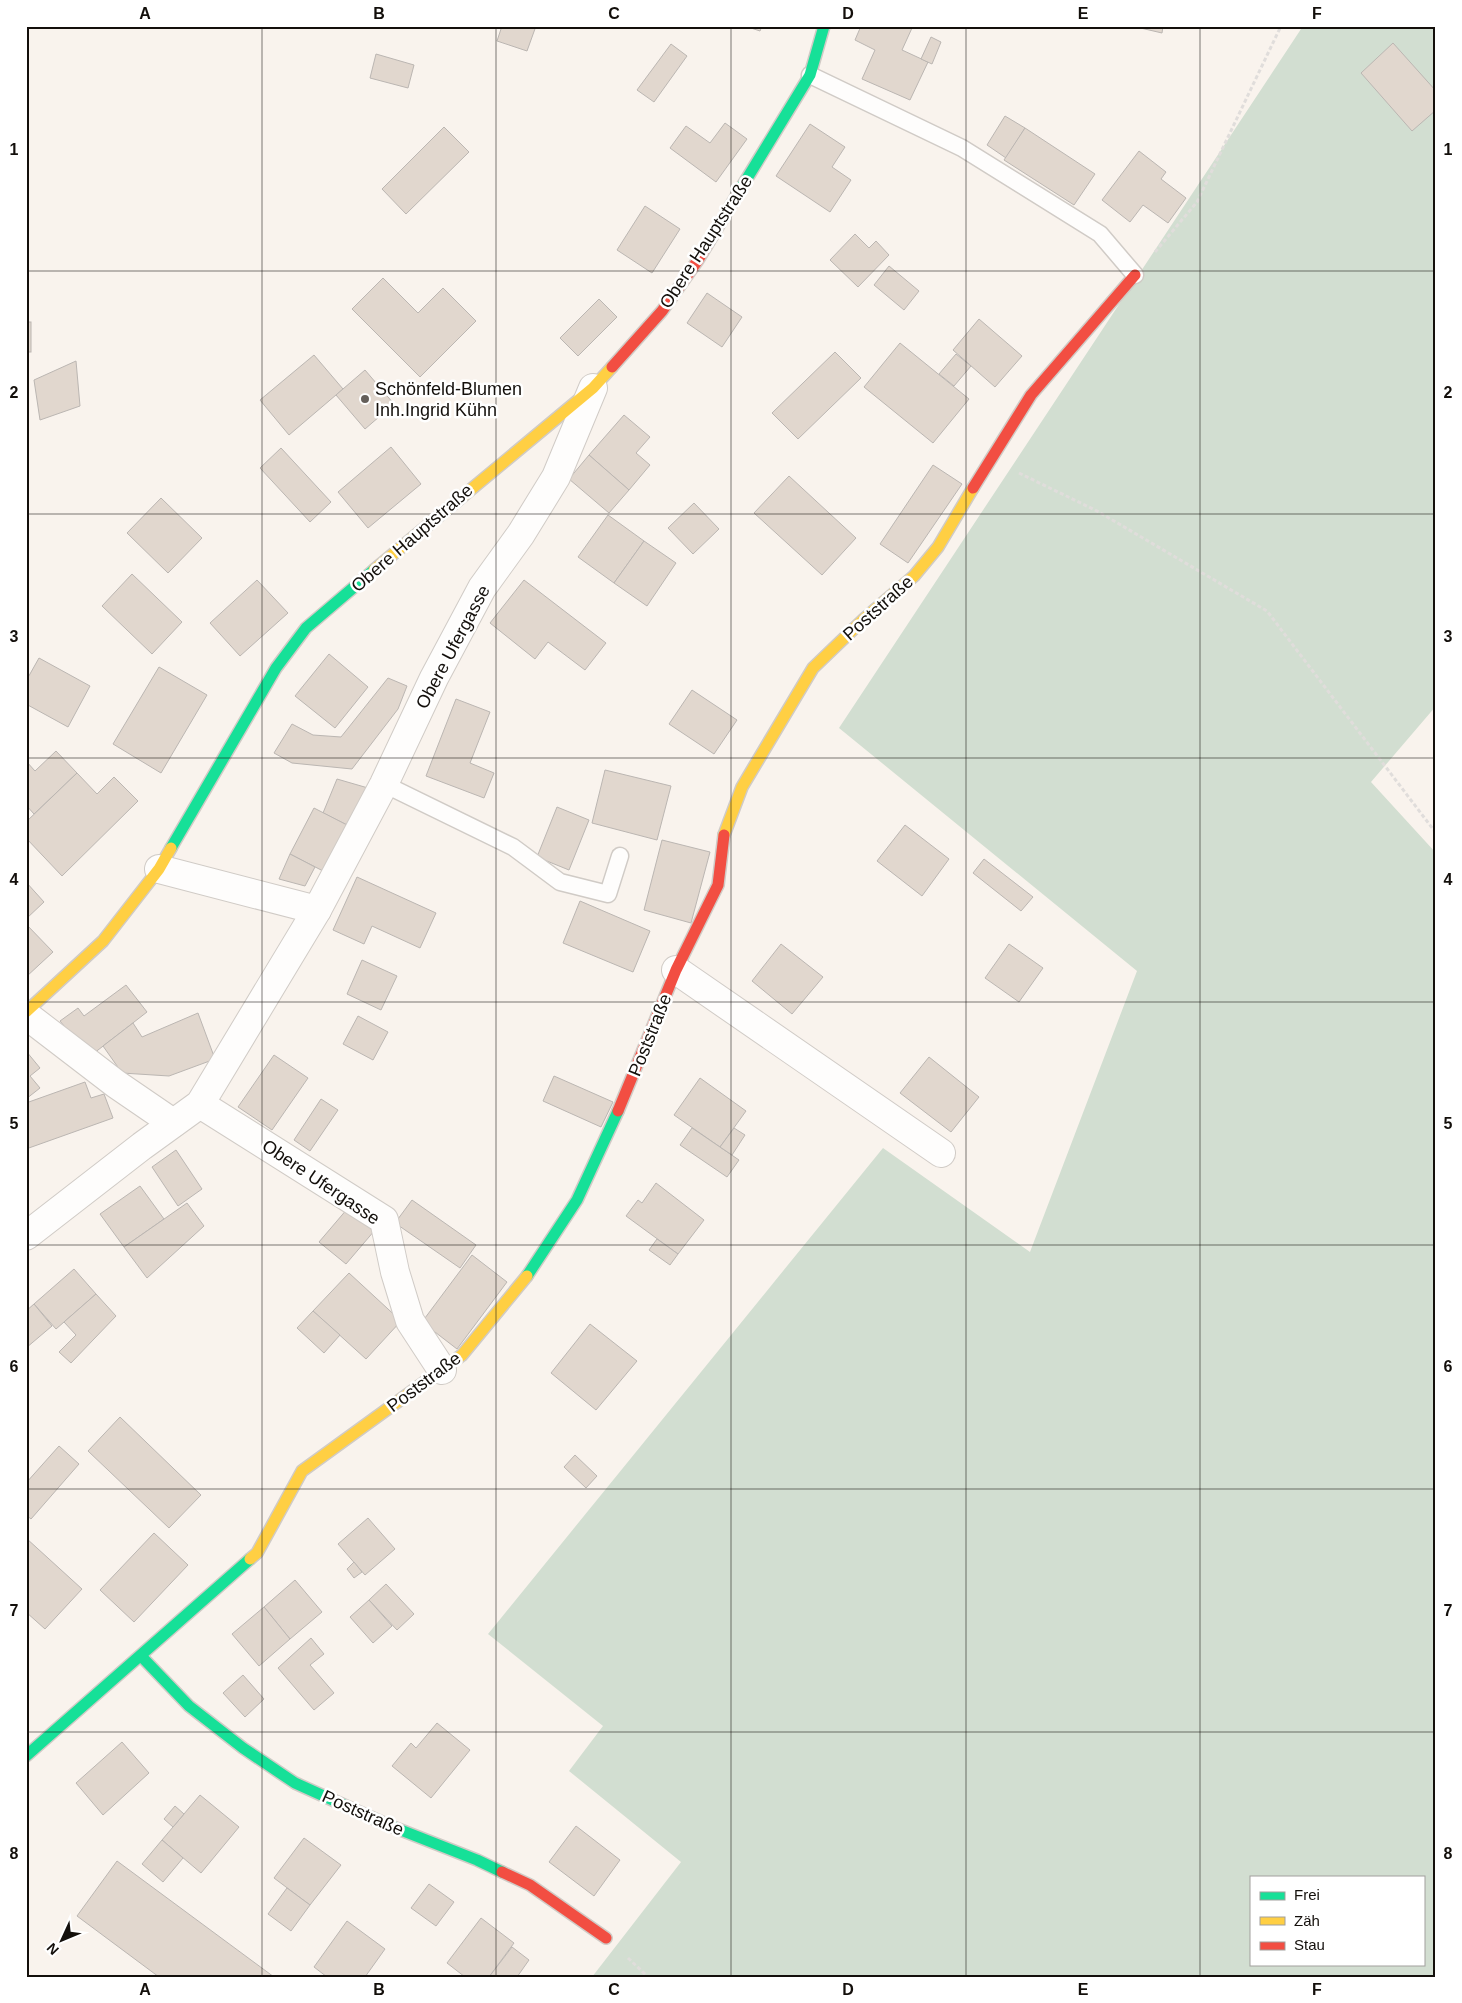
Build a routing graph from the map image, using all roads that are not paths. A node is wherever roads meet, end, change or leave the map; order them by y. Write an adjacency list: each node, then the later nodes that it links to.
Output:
1 (824, 26): 2 (street, Obere Hauptstraße)
2 (810, 75): 3 (lane); 4 (street, Obere Hauptstraße)
3 (1135, 275): 9 (street, Poststraße)
4 (593, 388): 5 (street, Obere Ufergasse); 7 (street, Obere Hauptstraße)
5 (384, 784): 6 (lane); 8 (street, Obere Ufergasse)
6 (620, 856)
7 (159, 869): 8 (street); 10 (street, Obere Hauptstraße)
8 (317, 910): 11 (street, Obere Ufergasse)
9 (676, 970): 13 (street, Poststraße); 15 (street, Poststraße)
10 (26, 1013): 12 (street)
11 (200, 1104): 12 (street, Obere Ufergasse); 15 (street, Obere Ufergasse)
12 (173, 1123): 14 (street, Obere Ufergasse)
13 (941, 1153)
14 (26, 1236)
15 (442, 1370): 16 (street, Poststraße)
16 (141, 1656): 17 (street, Poststraße); 18 (street, Poststraße)
17 (26, 1756)
18 (606, 1938)

